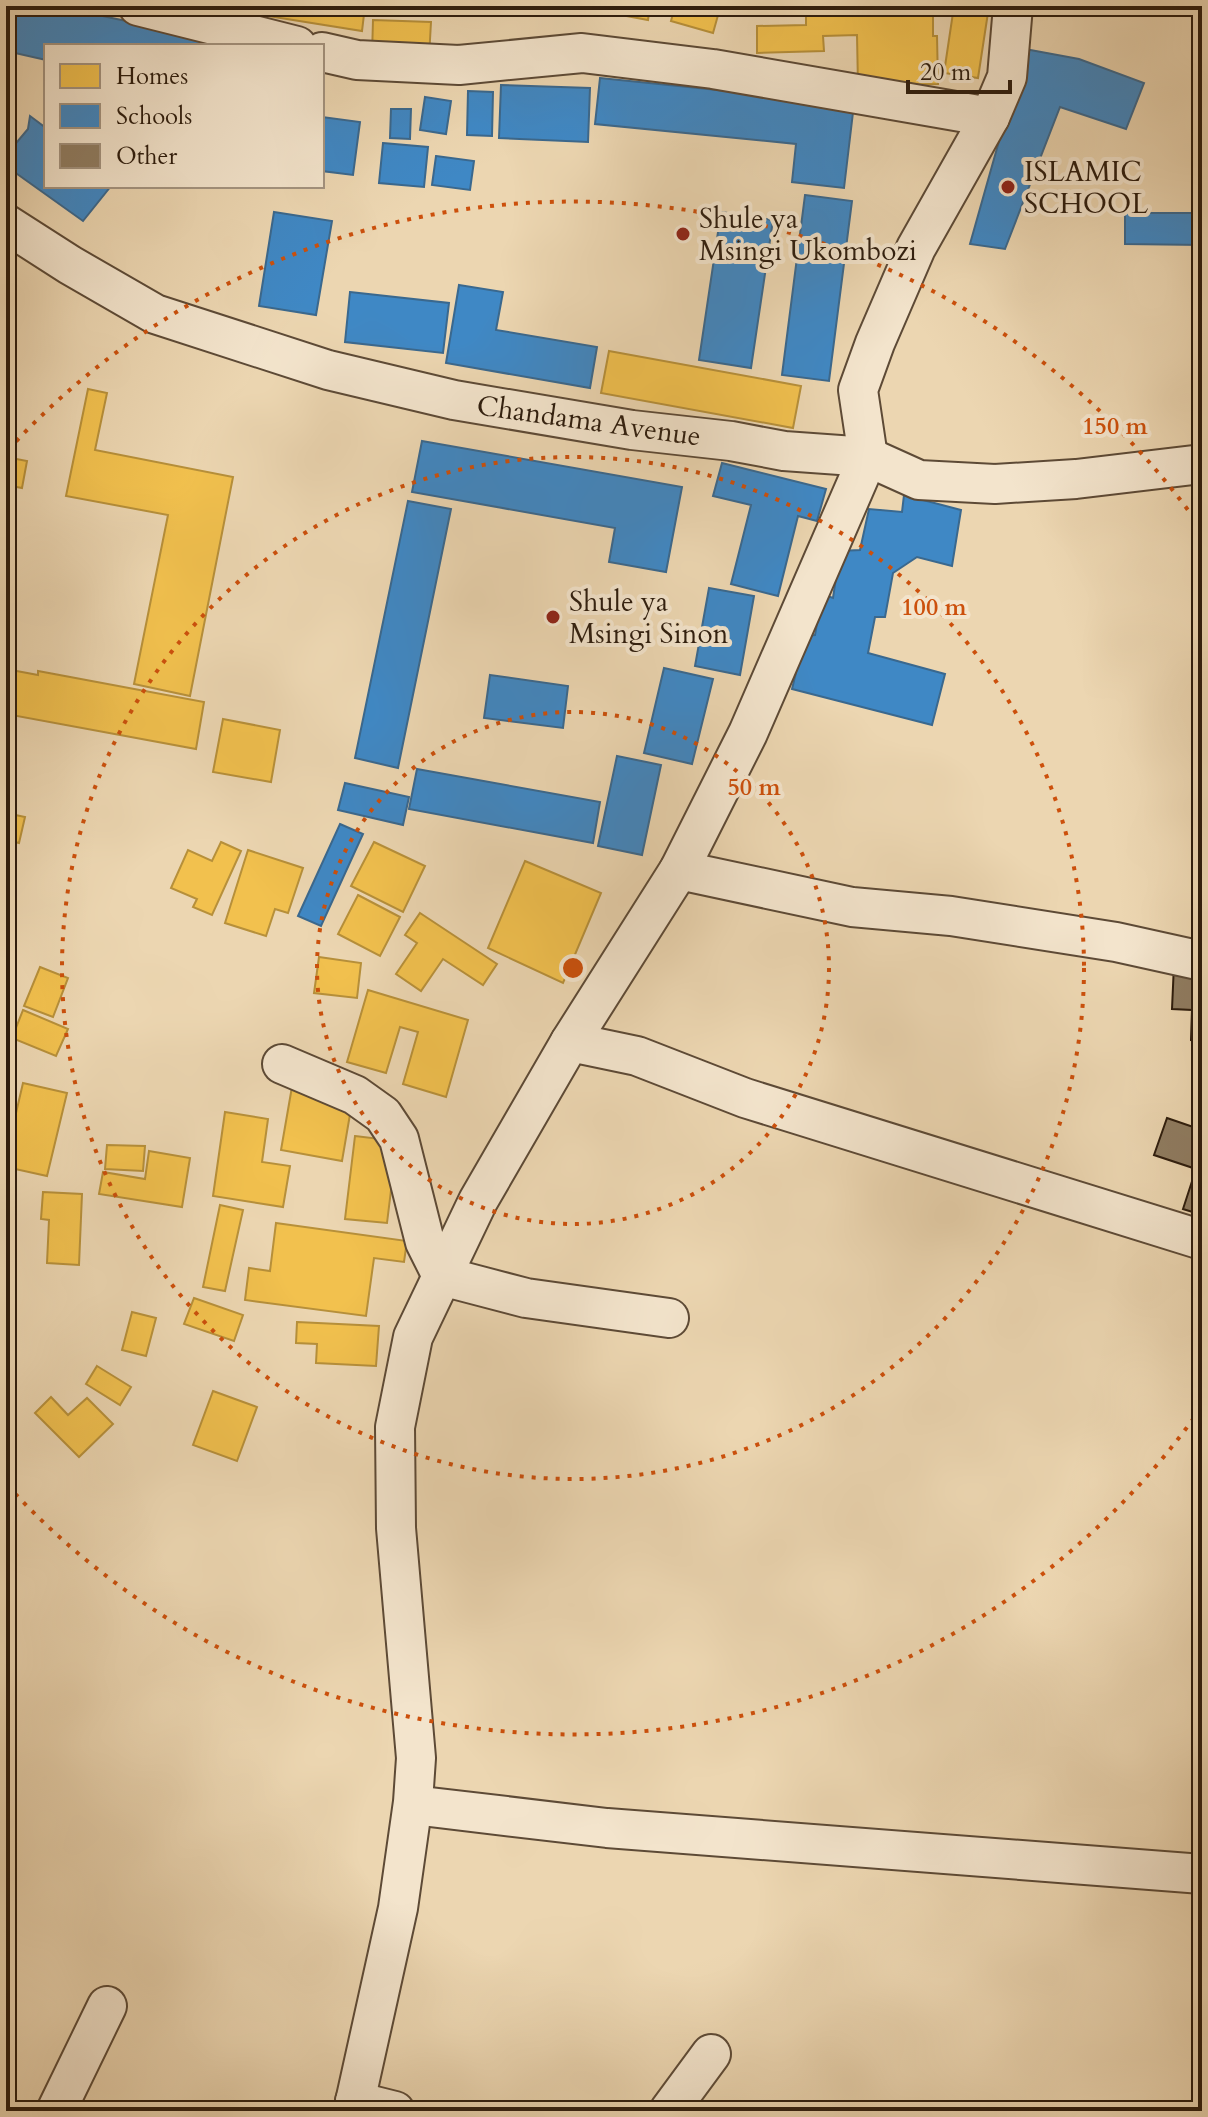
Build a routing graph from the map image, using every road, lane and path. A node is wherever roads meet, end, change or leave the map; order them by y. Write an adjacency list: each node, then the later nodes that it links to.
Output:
1 (138, 6): 3 (street)
2 (1013, 6): 5 (street)
3 (289, 44)
4 (324, 52): 5 (street)
5 (990, 117): 7 (street)
6 (6, 224): 7 (street, Chandama Avenue)
7 (868, 457): 8 (street, Chandama Avenue); 9 (street)
8 (1202, 464)
9 (679, 870): 10 (street); 11 (street)
10 (1202, 961)
11 (570, 1042): 13 (street); 14 (street)
12 (282, 1064): 14 (street)
13 (1202, 1240)
14 (442, 1276): 15 (street); 16 (street)
15 (669, 1318)
16 (413, 1805): 17 (street); 20 (street)
17 (1202, 1874)
18 (107, 2006): 21 (street)
19 (711, 2054): 23 (street)
20 (354, 2106): 22 (street)
21 (56, 2111)
22 (395, 2111)
23 (669, 2111)

